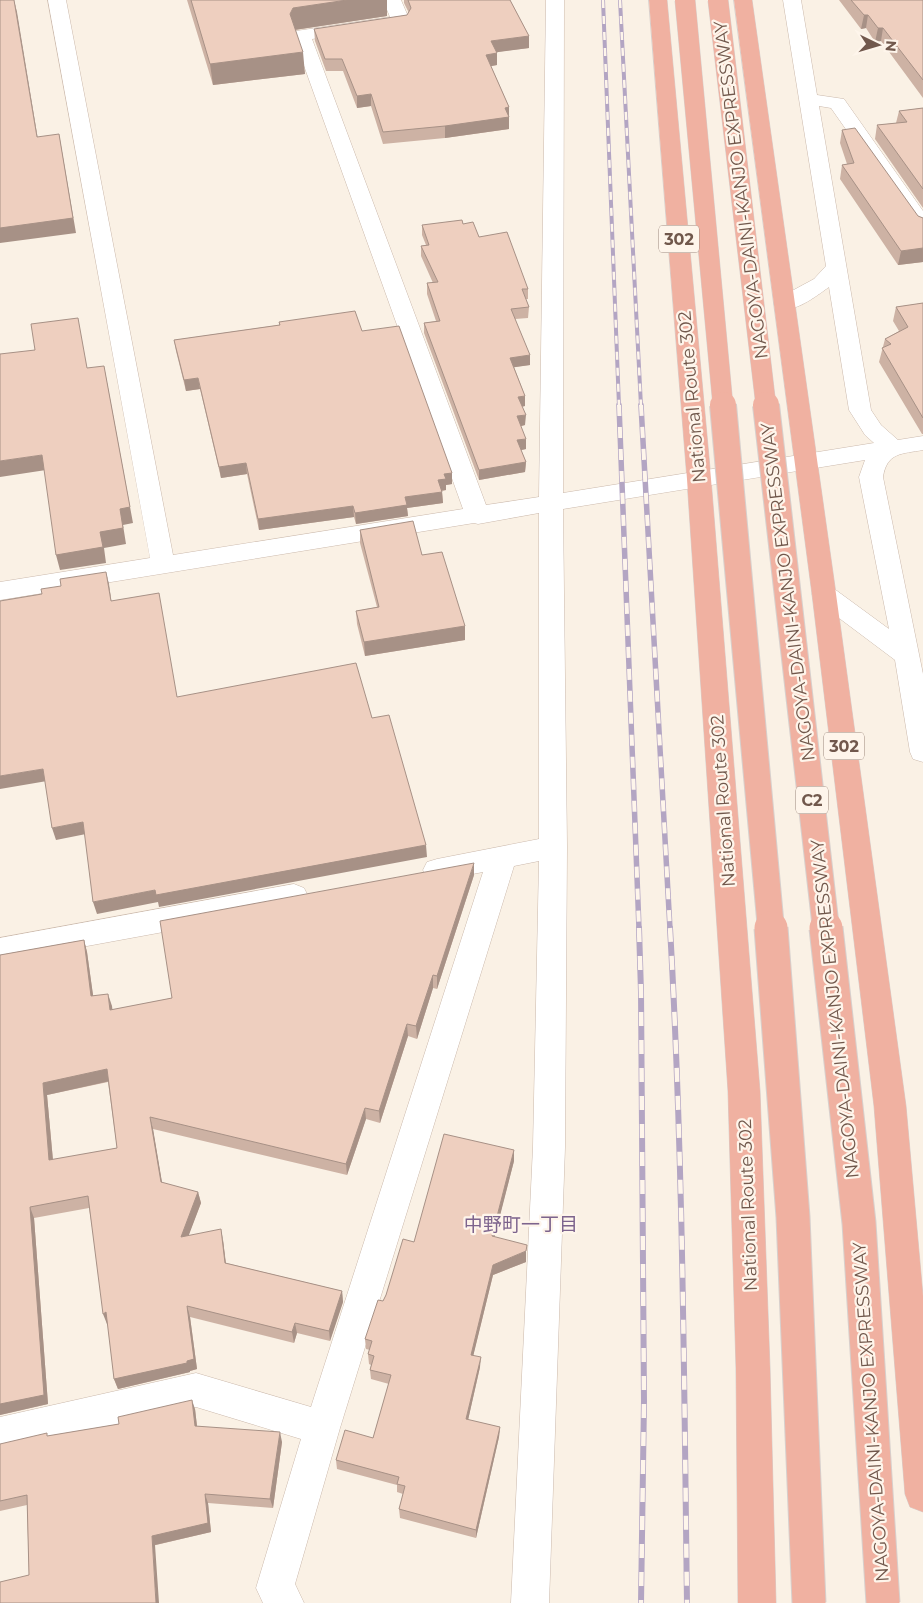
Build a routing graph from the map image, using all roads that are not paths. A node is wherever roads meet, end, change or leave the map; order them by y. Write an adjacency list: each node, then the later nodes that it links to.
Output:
1 (57, 0): 19 (street)
2 (392, 0): 18 (street)
3 (556, 0): 17 (street)
4 (658, 0): 16 (highway, National Route 302 / 302)
5 (685, 0): 35 (highway, NAGOYA-DAINI-KANJO EXPRESSWAY, bridge)
6 (718, 0): 36 (highway, NAGOYA-DAINI-KANJO EXPRESSWAY / C2, bridge)
7 (743, 0): 12 (highway, 302)
8 (791, 3): 9 (street)
9 (809, 99): 10 (street); 11 (street)
10 (923, 225)
11 (837, 265): 12 (street); 14 (street)
12 (785, 304): 15 (highway, 302)
13 (923, 443): 14 (street)
14 (892, 447): 15 (street); 22 (street)
15 (806, 462): 16 (street); 21 (highway, 302)
16 (699, 479): 17 (street); 34 (highway, National Route 302 / 302)
17 (551, 504): 18 (street); 24 (street)
18 (478, 516): 19 (street)
19 (164, 565): 20 (street)
20 (0, 591)
21 (824, 594): 22 (street); 31 (highway, 302)
22 (907, 656): 23 (street)
23 (923, 752)
24 (553, 847): 25 (street); 33 (street)
25 (502, 858): 26 (street); 29 (street)
26 (415, 874)
27 (319, 892): 28 (street)
28 (0, 950)
29 (322, 1428): 30 (street); 32 (street)
30 (0, 1435)
31 (923, 1494)
32 (285, 1603)
33 (530, 1603)
34 (757, 1603)
35 (809, 1603)
36 (883, 1603)

